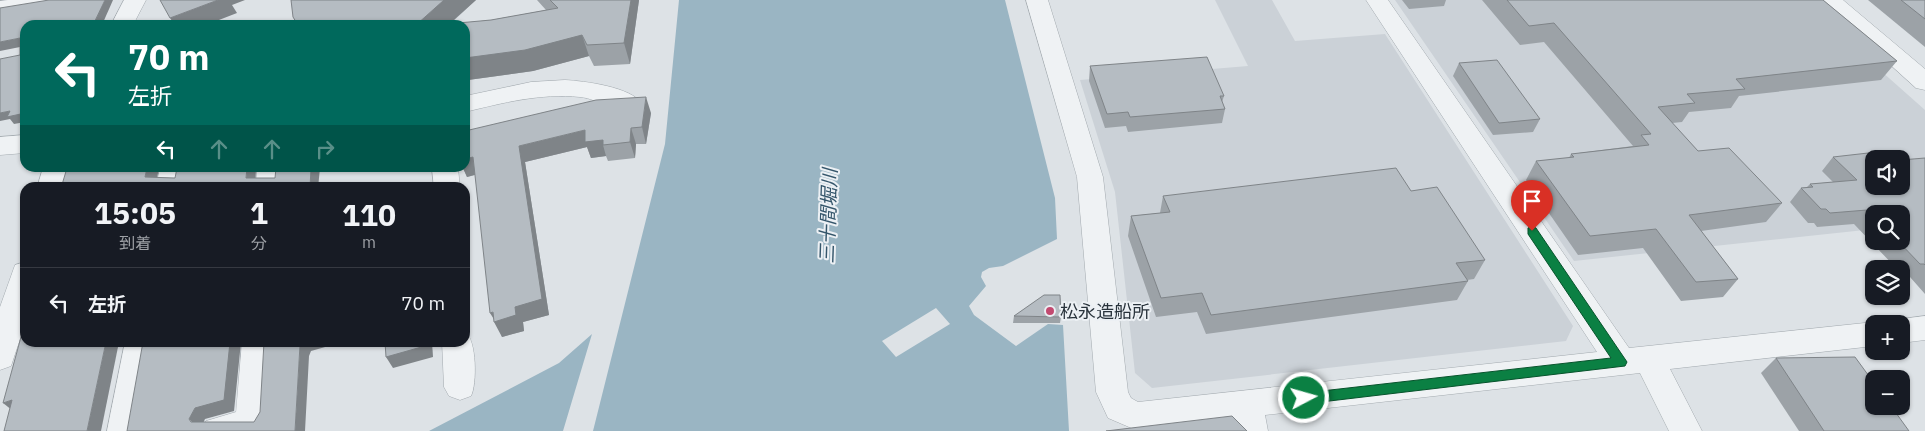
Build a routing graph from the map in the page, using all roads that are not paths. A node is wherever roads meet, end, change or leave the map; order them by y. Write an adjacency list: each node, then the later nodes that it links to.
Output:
1 (48, 0): 6 (street)
2 (135, 0): 7 (street)
3 (1037, 0): 23 (street)
4 (1377, 0): 21 (street)
5 (1830, 0): 8 (street)
6 (0, 8)
7 (125, 20)
8 (1925, 82)
9 (470, 103): 10 (street)
10 (630, 104)
11 (20, 144): 12 (street)
12 (0, 146)
13 (20, 290): 20 (street)
14 (1925, 328): 15 (street)
15 (1910, 329)
16 (1865, 335): 21 (street)
17 (139, 347): 24 (street)
18 (258, 347): 25 (street)
19 (457, 347): 22 (street)
20 (0, 357)
21 (1635, 361): 23 (street); 26 (street)
22 (460, 387)
23 (1250, 418)
24 (123, 431)
25 (218, 431)
26 (1686, 431)

